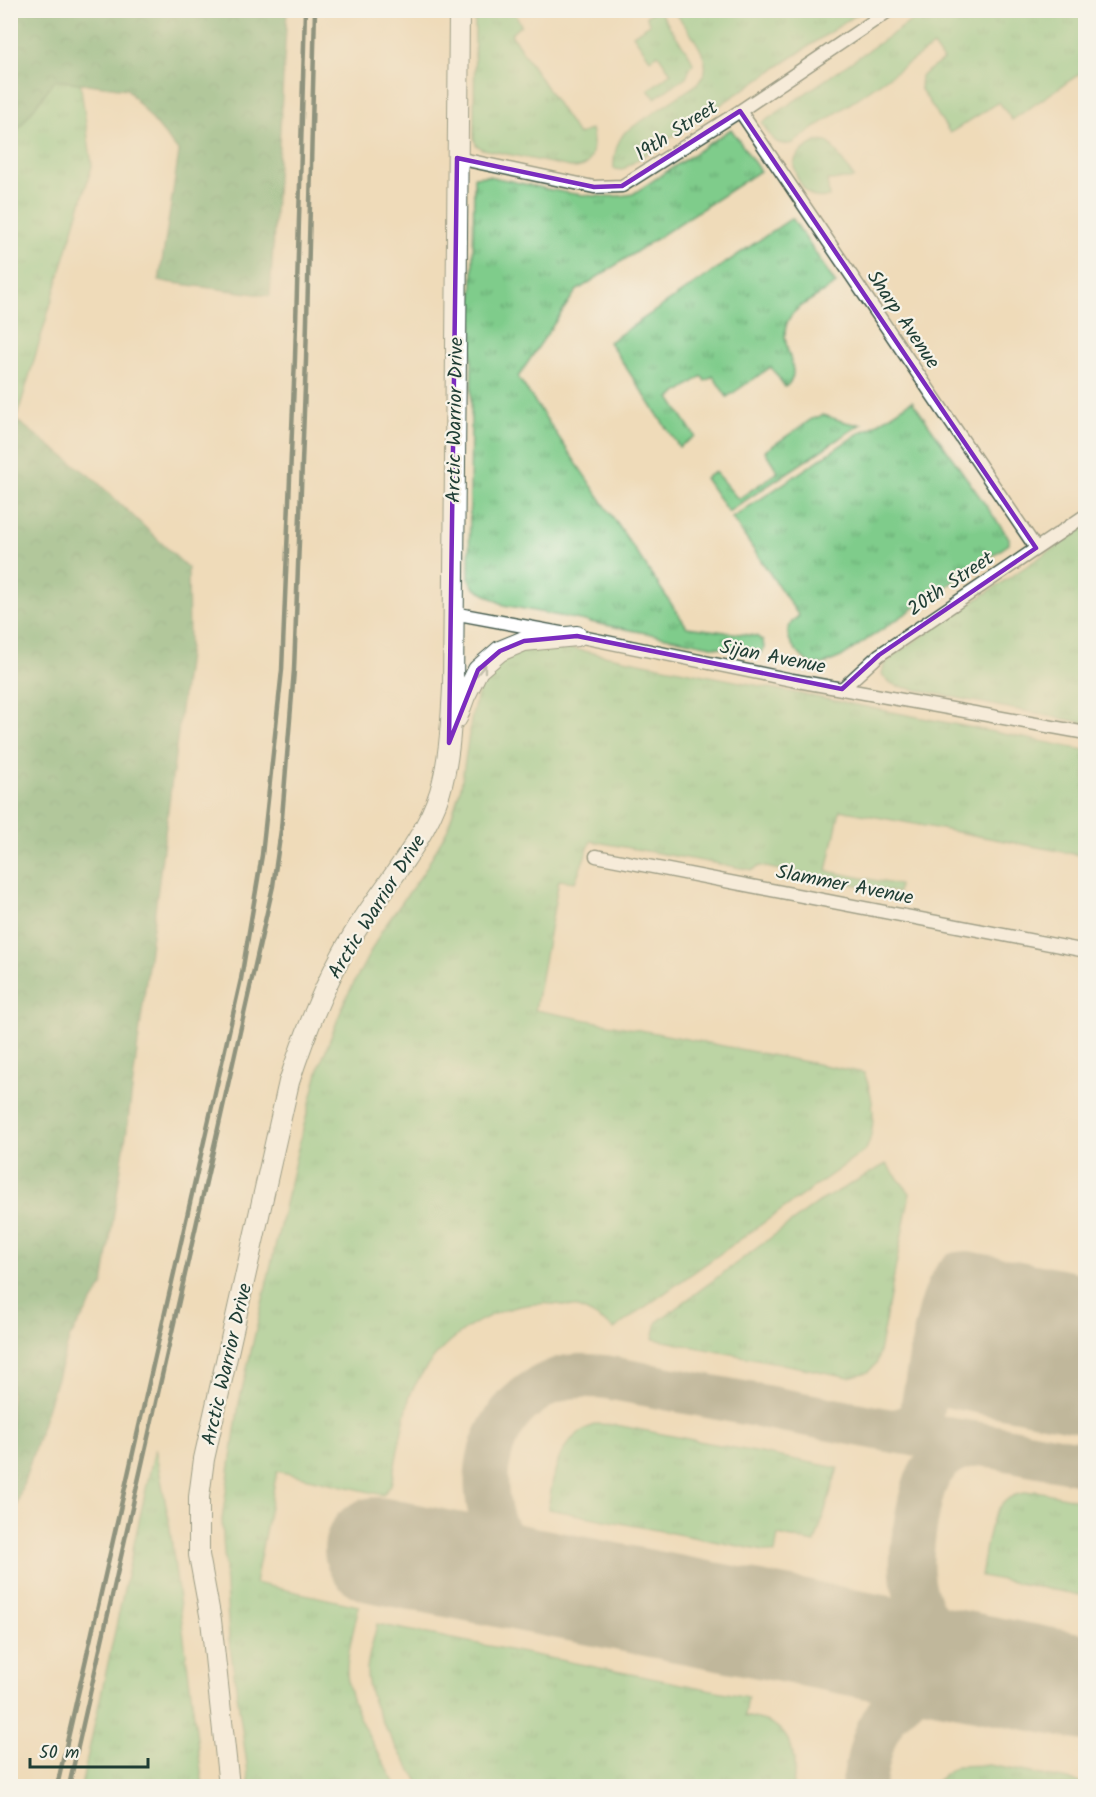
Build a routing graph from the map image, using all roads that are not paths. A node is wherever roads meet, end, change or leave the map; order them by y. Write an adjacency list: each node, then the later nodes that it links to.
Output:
1 (459, 10): 4 (main road, Arctic Warrior Drive)
2 (890, 10): 3 (street, 19th Street)
3 (740, 111): 4 (street, 19th Street); 6 (street, Sharp Avenue)
4 (457, 159): 7 (main road, Arctic Warrior Drive)
5 (1086, 515): 6 (street, 20th Street)
6 (1036, 548): 9 (street, 20th Street)
7 (453, 614): 8 (street, Sijan Avenue); 11 (main road, Arctic Warrior Drive)
8 (577, 636): 9 (street, Sijan Avenue); 11 (main road, one-way to 8)
9 (842, 689): 10 (street, Sijan Avenue)
10 (1086, 734)
11 (449, 743): 14 (main road, Arctic Warrior Drive)
12 (596, 856): 13 (street, Slammer Avenue)
13 (1086, 951)
14 (229, 1786)

